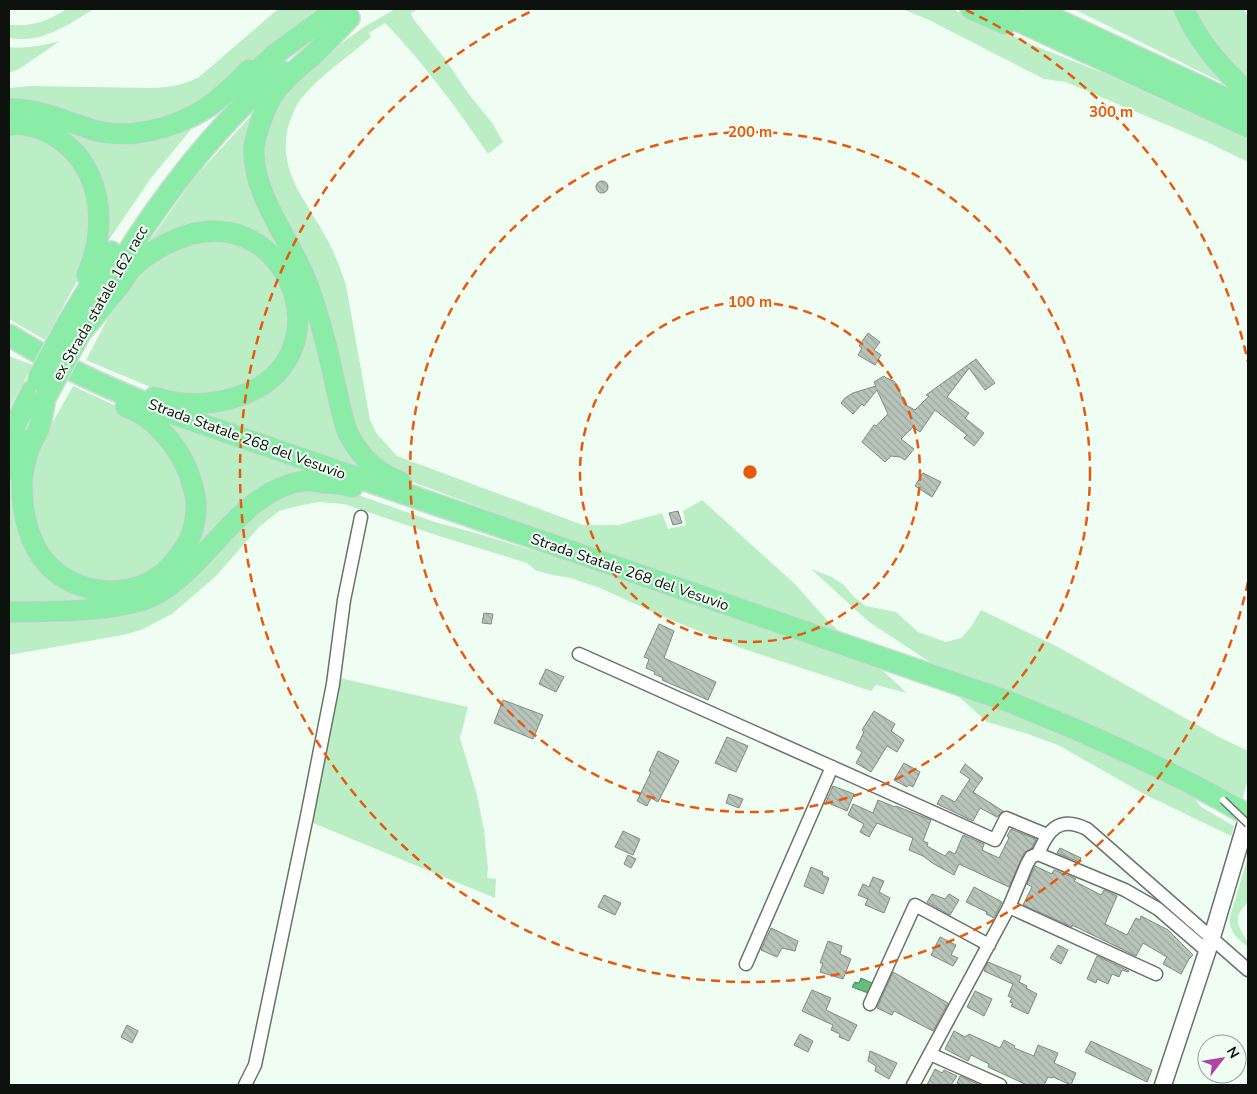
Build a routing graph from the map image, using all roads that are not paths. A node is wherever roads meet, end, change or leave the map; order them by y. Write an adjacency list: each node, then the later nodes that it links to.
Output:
1 (971, 9): 6 (highway)
2 (993, 9): 6 (highway)
3 (1034, 9): 10 (highway)
4 (1184, 9): 8 (highway)
5 (345, 11): 7 (highway, ex Strada statale 162 racc); 14 (highway, ex Strada statale 162 racc); 26 (highway)
6 (1067, 44): 12 (highway)
7 (274, 54): 9 (highway); 14 (highway, ex Strada statale 162 racc)
8 (1248, 92)
9 (9, 109)
10 (1248, 109)
11 (9, 125): 14 (highway)
12 (1248, 127)
13 (9, 324): 17 (highway)
14 (73, 330): 18 (highway); 20 (highway, ex Strada statale 162 racc, bridge)
15 (9, 335): 17 (highway, Strada Statale 268 del Vesuvio)
16 (9, 350): 18 (highway)
17 (37, 352): 18 (highway, Strada Statale 268 del Vesuvio)
18 (73, 371): 19 (highway, Strada Statale 268 del Vesuvio)
19 (97, 383): 20 (highway); 25 (highway, Strada Statale 268 del Vesuvio)
20 (39, 394): 21 (highway); 22 (highway, ex Strada statale 162 racc); 23 (highway, ex Strada statale 162 racc)
21 (9, 424)
22 (9, 437)
23 (9, 470)
24 (361, 516): 43 (street)
25 (470, 517): 26 (highway, Strada Statale 268 del Vesuvio); 27 (highway)
26 (506, 529): 30 (highway, Strada Statale 268 del Vesuvio)
27 (9, 612)
28 (579, 654): 29 (street)
29 (832, 767): 33 (street); 38 (street)
30 (1222, 800): 31 (highway, Strada Statale 268 del Vesuvio, bridge); 32 (lane, bridge)
31 (1248, 816): 37 (street)
32 (1248, 824)
33 (1047, 835): 34 (street); 37 (street)
34 (1038, 854): 35 (street); 37 (street)
35 (1010, 907): 36 (street); 40 (street)
36 (989, 944): 41 (street); 42 (street)
37 (1209, 944): 39 (street); 46 (street)
38 (746, 964)
39 (1248, 970)
40 (1156, 974)
41 (870, 1004)
42 (930, 1054): 44 (street); 45 (street)
43 (245, 1085)
44 (913, 1085)
45 (1000, 1085)
46 (1163, 1085)

